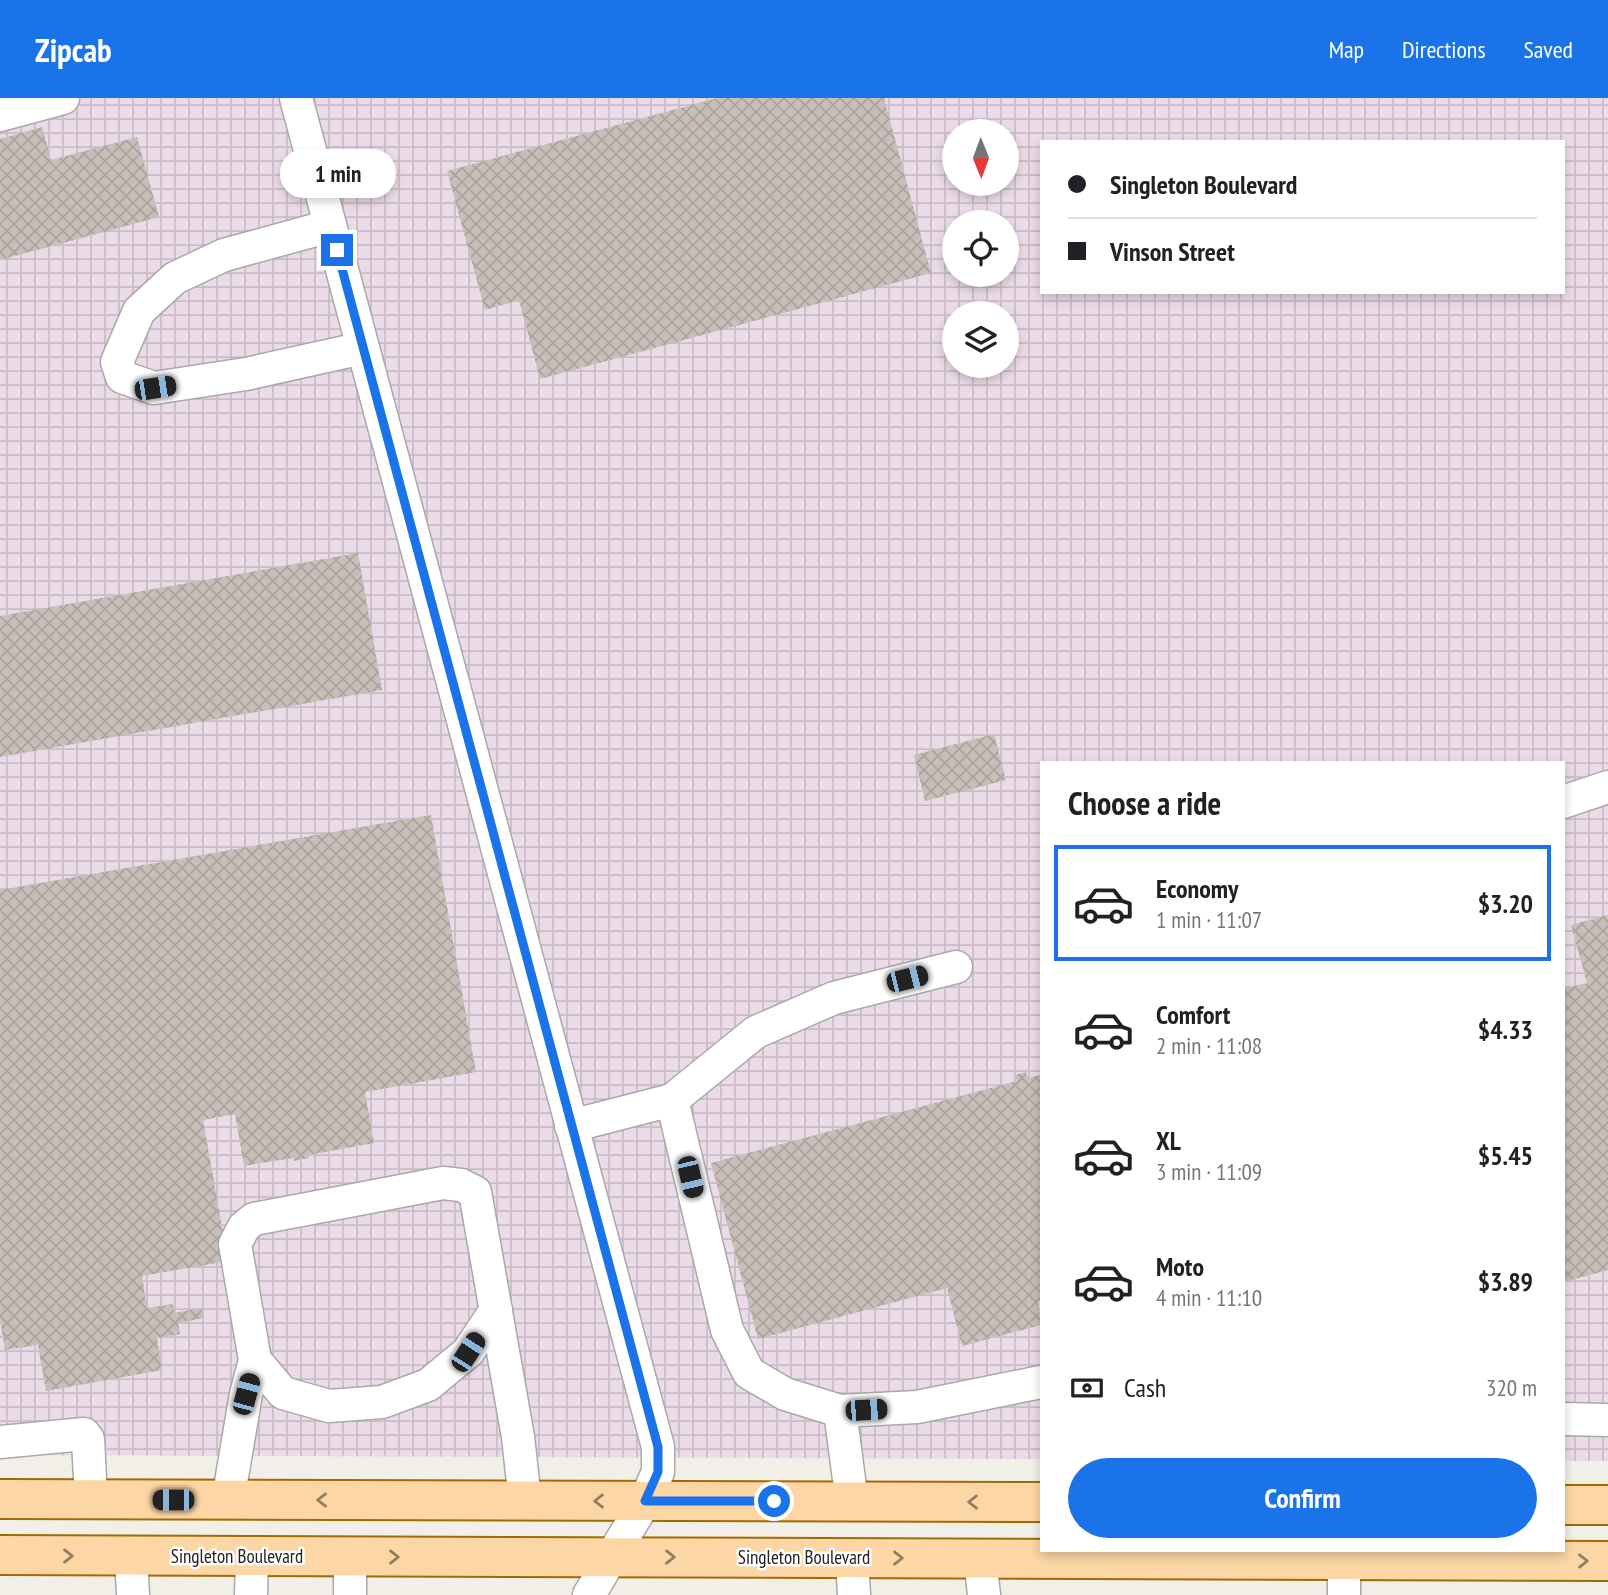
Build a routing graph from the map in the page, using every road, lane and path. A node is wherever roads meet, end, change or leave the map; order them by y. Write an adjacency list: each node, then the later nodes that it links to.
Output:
1 (63, 98): 3 (street)
2 (296, 98): 4 (street)
3 (0, 115)
4 (330, 226): 5 (street); 5 (street)
5 (363, 348): 10 (street)
6 (1608, 788): 7 (street)
7 (1565, 801)
8 (956, 967): 9 (street)
9 (672, 1100): 10 (street); 14 (street)
10 (571, 1126): 22 (street)
11 (496, 1310): 12 (street); 12 (street); 21 (street)
12 (255, 1360): 20 (street)
13 (1040, 1382): 14 (street)
14 (840, 1411): 23 (street)
15 (1565, 1419): 16 (street)
16 (1608, 1420)
17 (0, 1442): 19 (street)
18 (0, 1499): 19 (main road)
19 (91, 1499): 20 (main road)
20 (228, 1500): 21 (main road, one-way to 20); 29 (main road)
21 (525, 1500): 22 (main road, one-way to 21)
22 (645, 1501): 23 (main road); 32 (street)
23 (852, 1502): 24 (main road, one-way to 23)
24 (1040, 1502)
25 (1565, 1505): 26 (main road)
26 (1608, 1505)
27 (0, 1555): 28 (main road, Singleton Boulevard, one-way to 28)
28 (131, 1556): 29 (main road, Singleton Boulevard); 36 (street)
29 (240, 1556): 30 (main road, Singleton Boulevard); 37 (street)
30 (351, 1557): 32 (main road, Singleton Boulevard, one-way to 32); 38 (street)
31 (852, 1557): 32 (main road, Singleton Boulevard, one-way to 31); 35 (main road, Singleton Boulevard, one-way to 35); 40 (street)
32 (610, 1558): 39 (street)
33 (1608, 1561): 34 (main road, Singleton Boulevard, one-way to 33)
34 (1344, 1568): 35 (main road, Singleton Boulevard)
35 (982, 1576)
36 (133, 1595)
37 (251, 1595)
38 (349, 1595)
39 (589, 1595)
40 (854, 1595)

